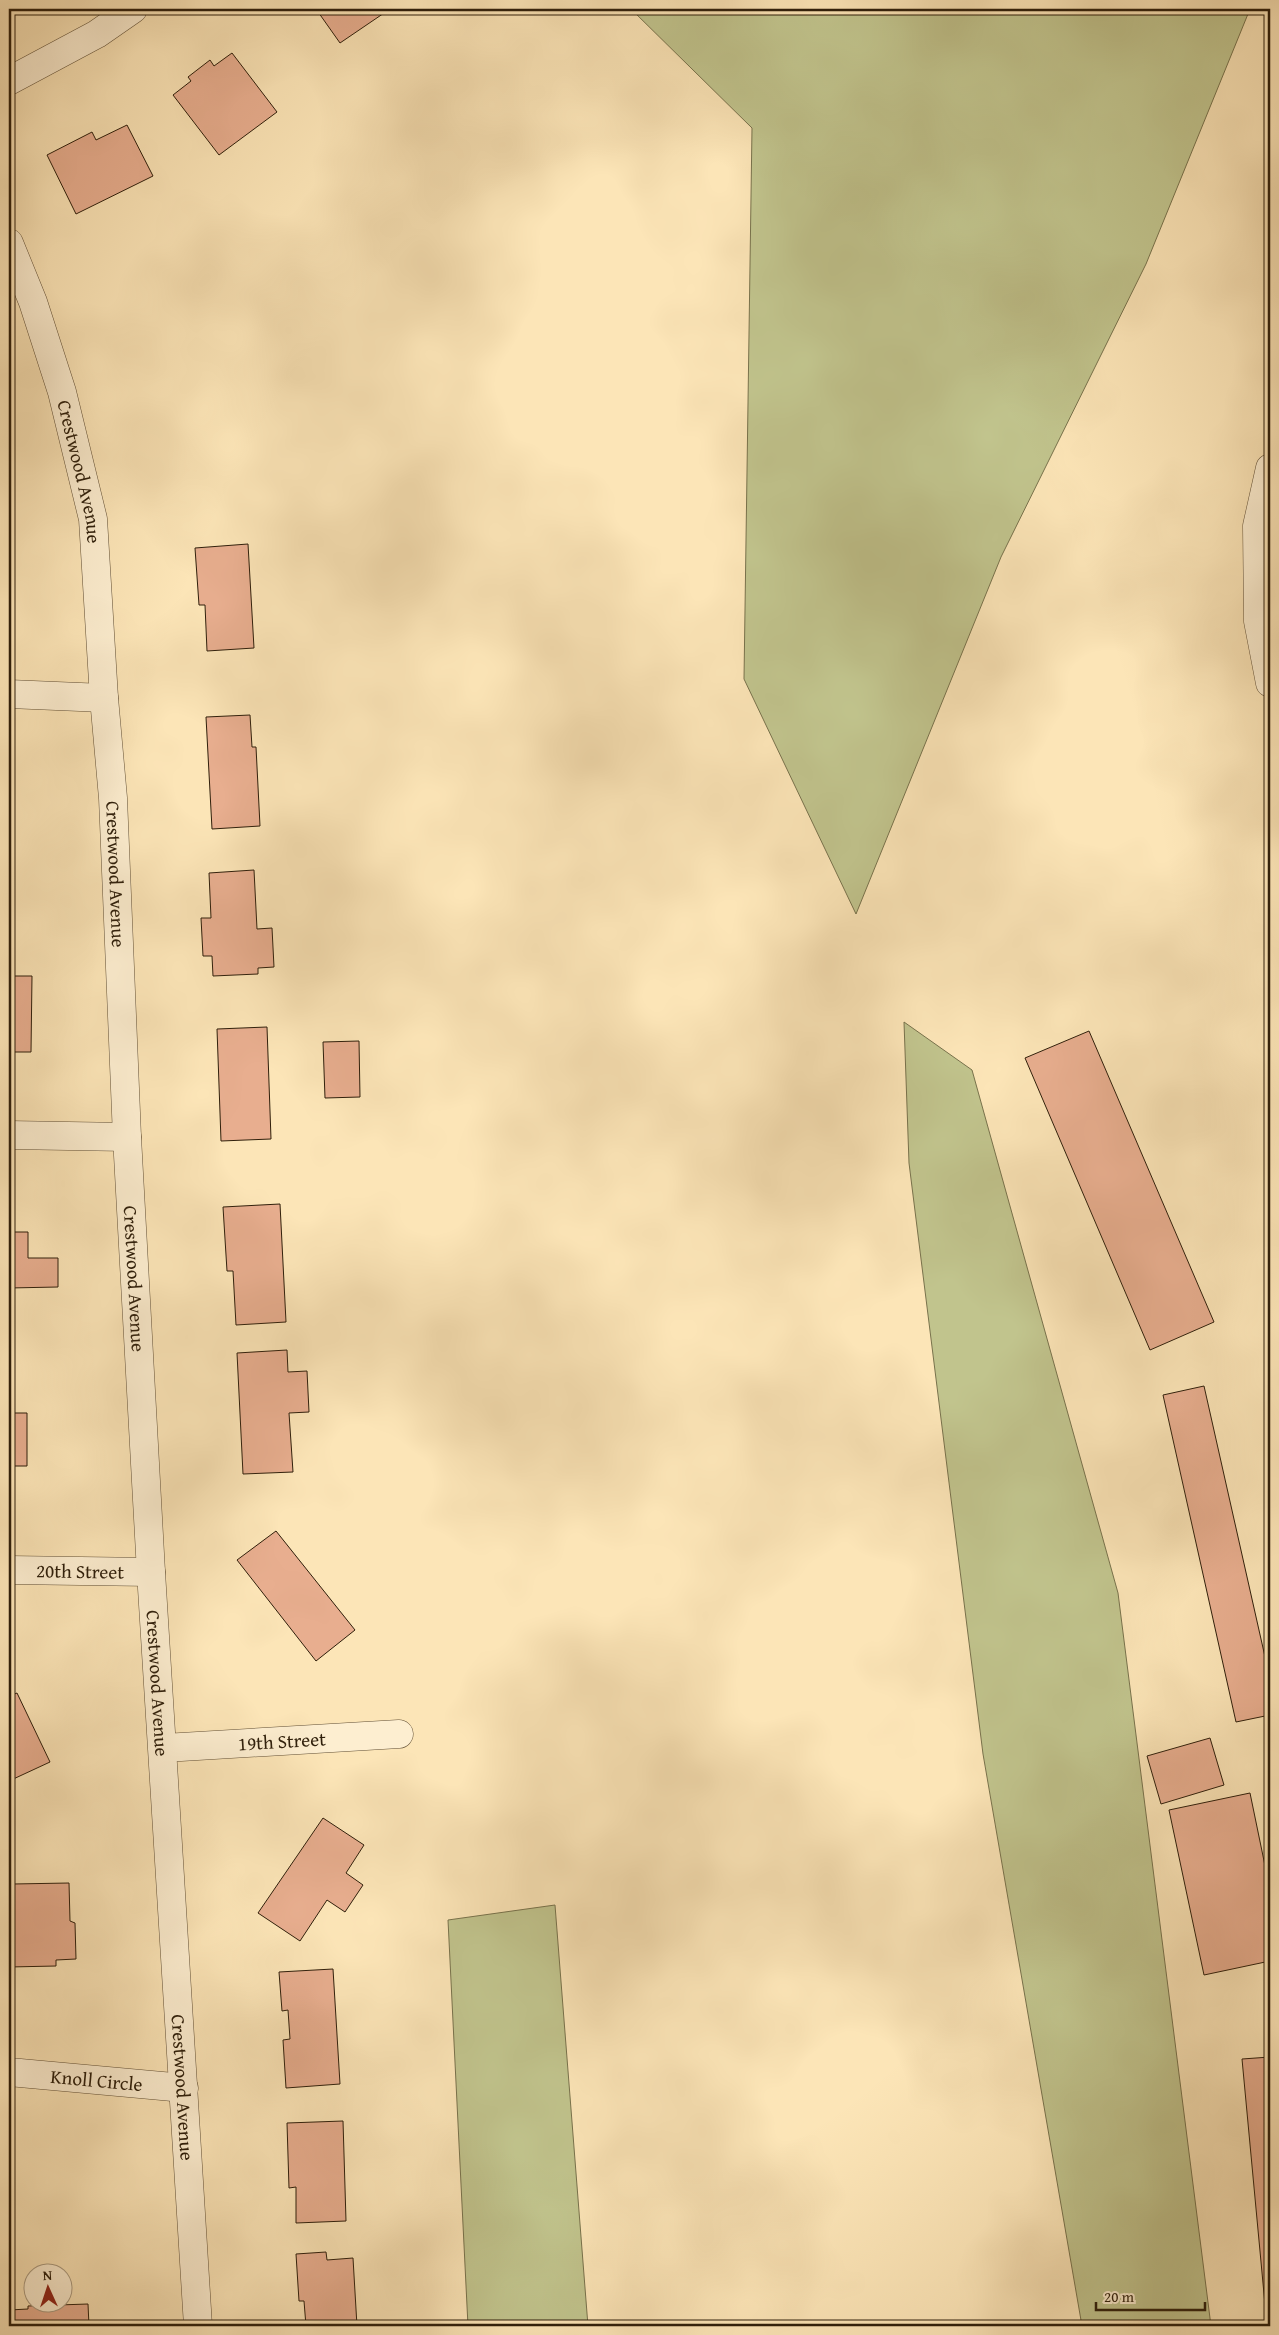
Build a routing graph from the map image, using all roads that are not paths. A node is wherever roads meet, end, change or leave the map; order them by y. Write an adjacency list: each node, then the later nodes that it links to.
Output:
1 (133, 9): 2 (street)
2 (9, 81)
3 (9, 243): 7 (street, Crestwood Avenue)
4 (1270, 468): 5 (street)
5 (1270, 683)
6 (9, 694): 7 (street)
7 (104, 698): 9 (street, Crestwood Avenue)
8 (9, 1135): 9 (street)
9 (127, 1137): 11 (street, Crestwood Avenue)
10 (9, 1570): 11 (street, 20th Street)
11 (151, 1572): 13 (street, Crestwood Avenue)
12 (399, 1734): 13 (street, 19th Street)
13 (164, 1748): 15 (street, Crestwood Avenue)
14 (9, 2072): 15 (street, Knoll Circle)
15 (184, 2088): 16 (street, Crestwood Avenue)
16 (198, 2326)

